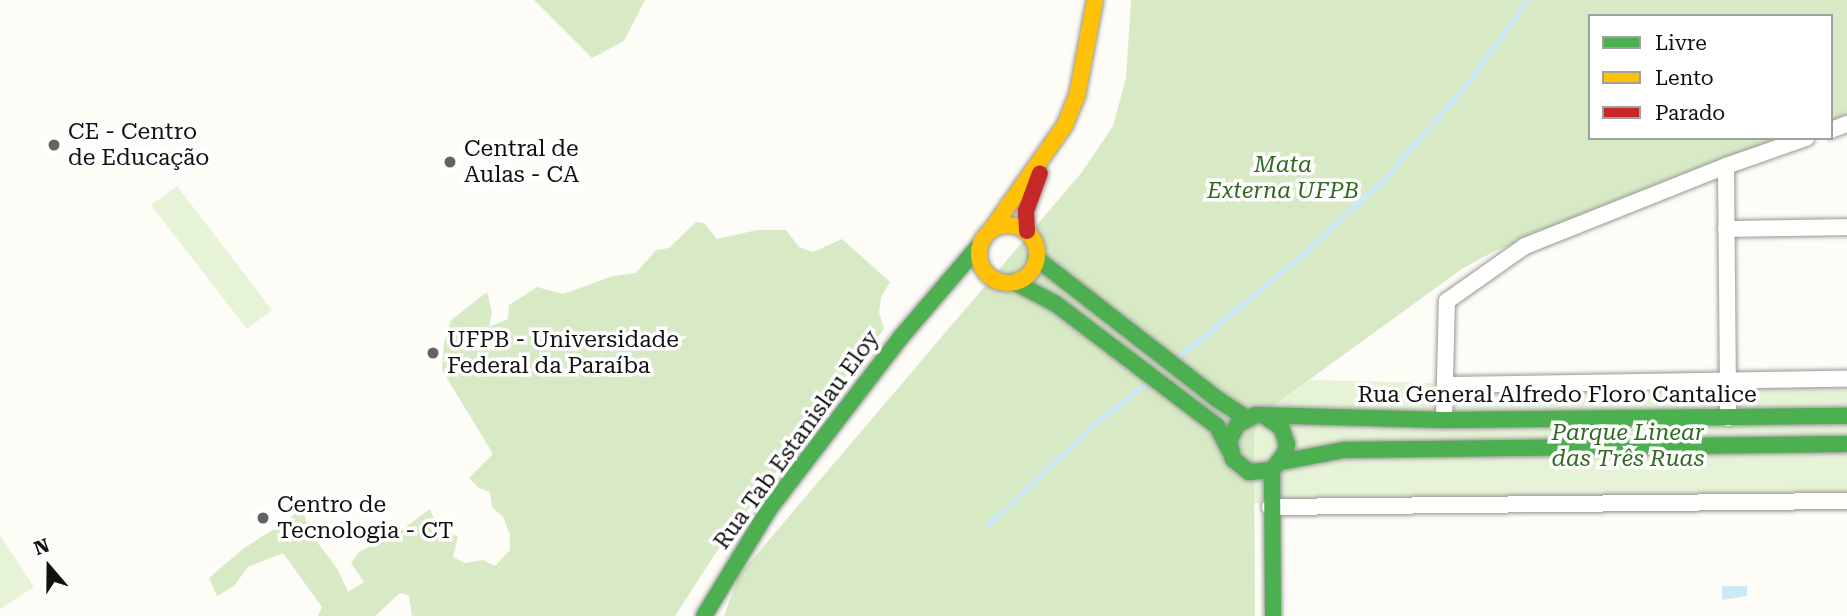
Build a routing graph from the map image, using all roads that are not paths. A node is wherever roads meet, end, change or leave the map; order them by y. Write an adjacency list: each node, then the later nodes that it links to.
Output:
1 (1095, 0): 3 (street, Rua Tab Estanislau Eloy)
2 (1800, 140): 4 (street)
3 (1047, 154): 7 (street, Rua Tab Estanislau Eloy); 8 (street, Rua Tab Estanislau Eloy)
4 (1726, 166): 6 (street); 15 (street)
5 (1847, 227): 6 (street)
6 (1727, 229): 14 (street)
7 (1027, 231): 8 (street); 9 (street)
8 (986, 236): 10 (street); 12 (street, Rua Tab Estanislau Eloy)
9 (1036, 258): 11 (street); 18 (street)
10 (985, 271): 11 (street); 12 (street, Rua Tab Estanislau Eloy)
11 (1014, 282): 24 (street)
12 (934, 296): 29 (street, Rua Tab Estanislau Eloy)
13 (1847, 379): 14 (street, Rua General Alfredo Floro Cantalice)
14 (1728, 380): 15 (street, Rua General Alfredo Floro Cantalice); 19 (street)
15 (1445, 385): 21 (street)
16 (1847, 416): 19 (street, Rua General Alfredo Floro Cantalice)
17 (1266, 417): 18 (street, Rua General Alfredo Floro Cantalice); 21 (street, Rua General Alfredo Floro Cantalice); 25 (street)
18 (1246, 418): 24 (street)
19 (1728, 418): 20 (street, Rua General Alfredo Floro Cantalice)
20 (1585, 419): 21 (street, Rua General Alfredo Floro Cantalice); 23 (street)
21 (1444, 420)
22 (1847, 444): 23 (street)
23 (1586, 449): 25 (street)
24 (1229, 450): 26 (street)
25 (1276, 466): 26 (street); 28 (street)
26 (1244, 469): 28 (street)
27 (1847, 501): 28 (street)
28 (1270, 503): 30 (street)
29 (705, 616)
30 (1273, 616)

